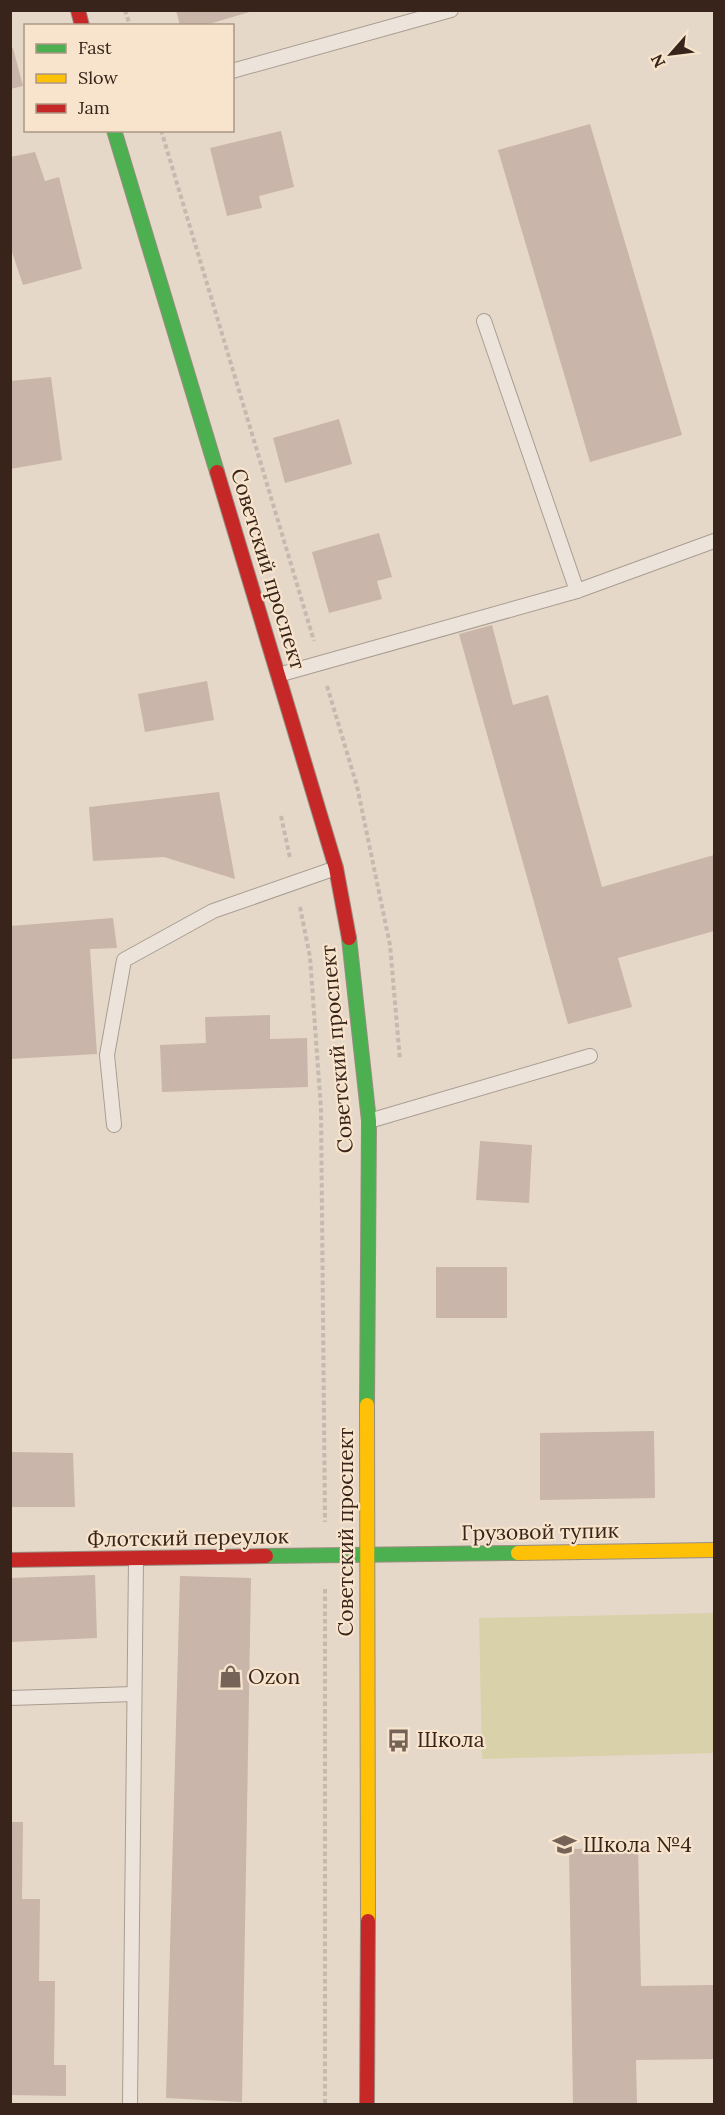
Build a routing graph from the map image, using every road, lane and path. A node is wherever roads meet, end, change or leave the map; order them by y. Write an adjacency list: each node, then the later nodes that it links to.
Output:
1 (451, 10): 2 (lane)
2 (234, 70)
3 (115, 132): 7 (street, Советский проспект)
4 (484, 321): 6 (lane)
5 (714, 542): 6 (lane)
6 (577, 591): 7 (lane)
7 (278, 675): 9 (street, Советский проспект)
8 (280, 809): 10 (path)
9 (336, 868): 10 (lane); 12 (street, Советский проспект)
10 (295, 881): 13 (lane); 15 (path)
11 (590, 1056): 12 (lane)
12 (369, 1121): 16 (street, Советский проспект)
13 (114, 1125)
14 (714, 1550): 16 (street, Грузовой тупик)
15 (325, 1557): 16 (street, Флотский переулок); 17 (street, Флотский переулок); 22 (path)
16 (366, 1557): 23 (street, Советский проспект)
17 (136, 1559): 18 (street, Флотский переулок); 19 (lane)
18 (10, 1560)
19 (134, 1694): 20 (lane); 21 (lane)
20 (10, 1698)
21 (130, 2104)
22 (325, 2104)
23 (367, 2104)

